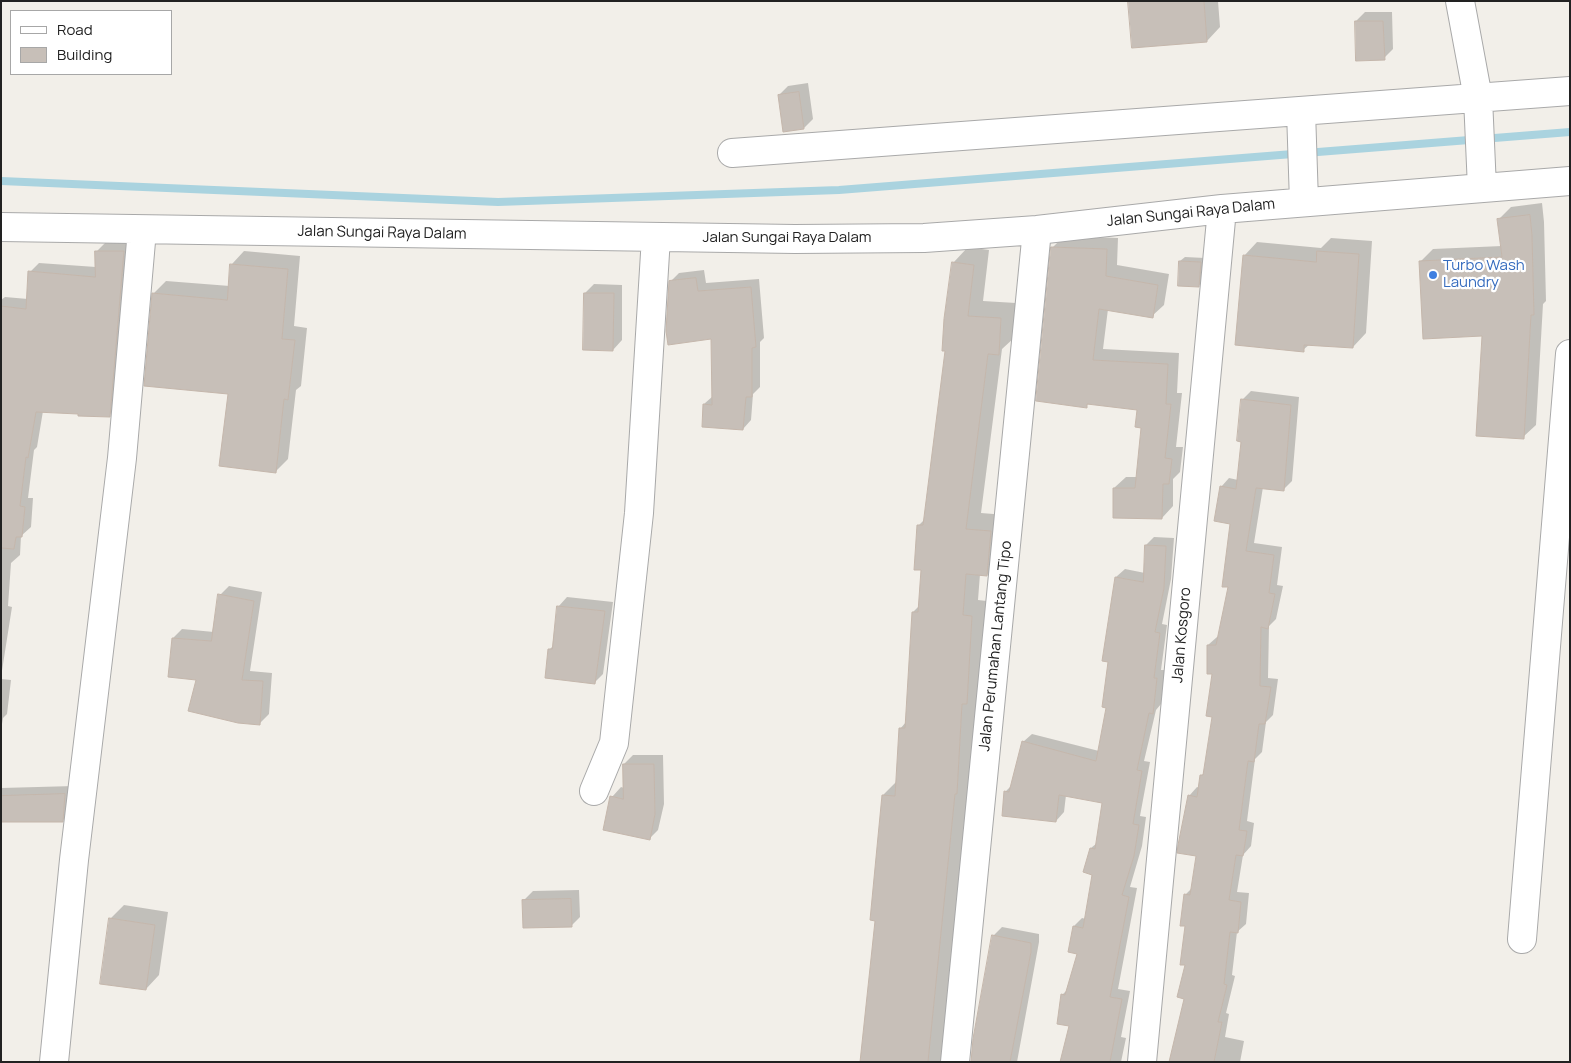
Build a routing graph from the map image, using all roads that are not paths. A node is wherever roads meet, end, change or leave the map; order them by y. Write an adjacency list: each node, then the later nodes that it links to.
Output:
1 (1460, 1): 3 (street)
2 (1570, 91): 3 (street)
3 (1478, 109): 4 (street); 6 (street)
4 (1301, 116): 5 (street); 8 (street)
5 (732, 153)
6 (1482, 178): 7 (street, Jalan Sungai Raya Dalam); 8 (street, Jalan Sungai Raya Dalam)
7 (1570, 180)
8 (1304, 194): 9 (street, Jalan Sungai Raya Dalam)
9 (1222, 209): 12 (street, Jalan Sungai Raya Dalam); 19 (street, Jalan Kosgoro)
10 (1, 226): 11 (street, Jalan Sungai Raya Dalam)
11 (142, 230): 13 (street, Jalan Sungai Raya Dalam); 17 (street)
12 (1037, 230): 13 (street, Jalan Sungai Raya Dalam); 18 (street, Jalan Perumahan Lantang Tipo)
13 (656, 237): 15 (street)
14 (1570, 354): 16 (street)
15 (594, 791)
16 (1522, 939)
17 (54, 1062)
18 (955, 1062)
19 (1142, 1062)

